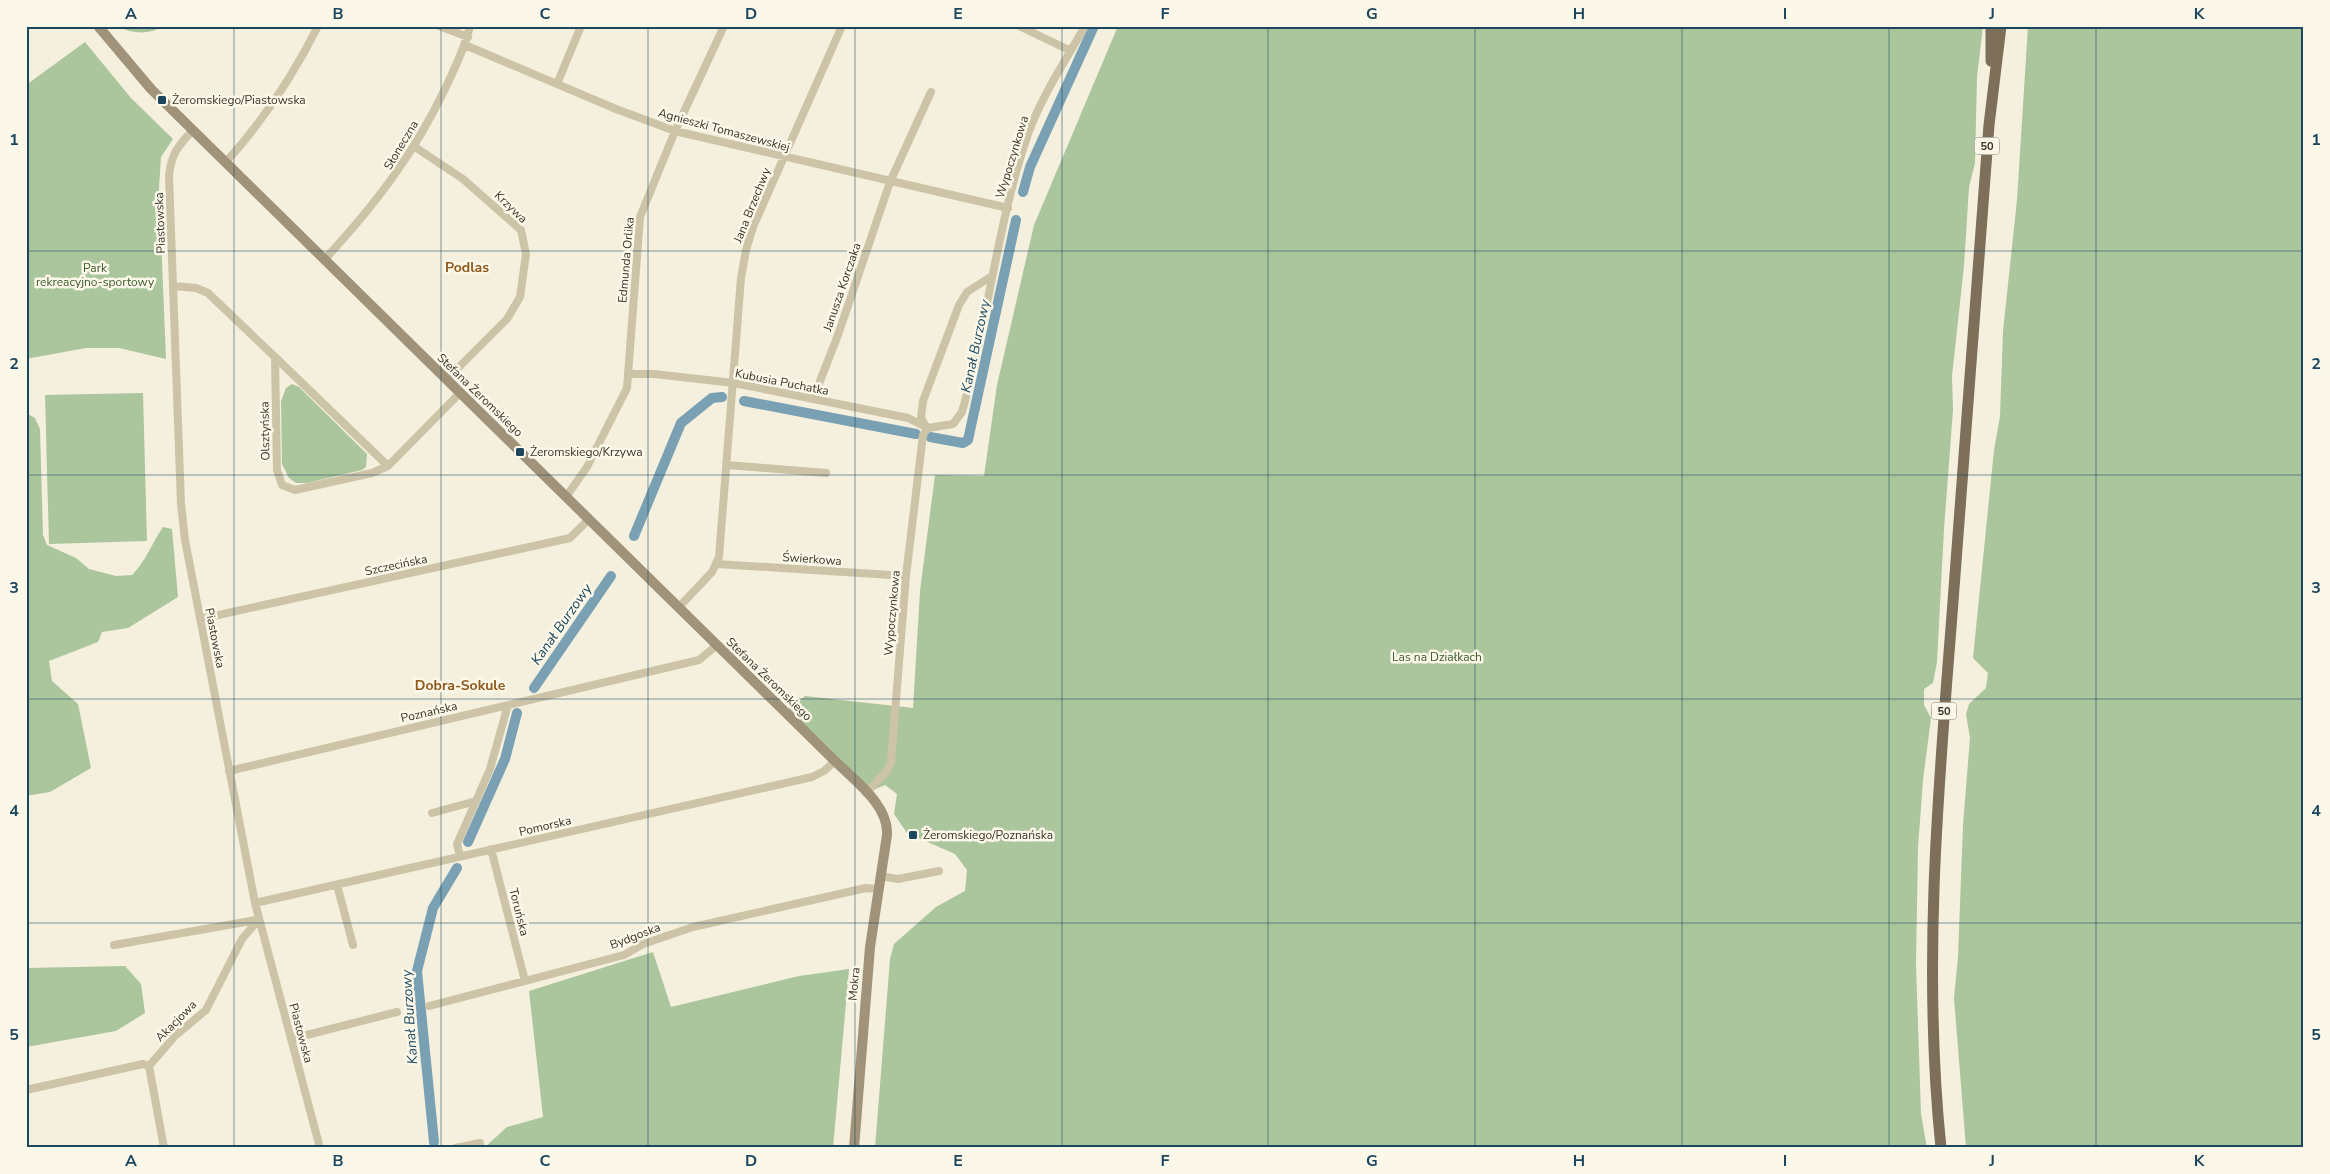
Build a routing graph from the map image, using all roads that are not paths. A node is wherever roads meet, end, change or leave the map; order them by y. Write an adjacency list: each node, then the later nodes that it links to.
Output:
1 (98, 26): 18 (street, Stefana Żeromskiego)
2 (318, 26): 22 (street)
3 (439, 26): 12 (street)
4 (470, 26): 12 (street, Słoneczna)
5 (581, 26): 15 (street)
6 (724, 26): 19 (street, Edmunda Orlika)
7 (842, 26): 21 (street, Jana Brzechwy)
8 (1019, 26): 14 (street)
9 (1084, 26): 14 (street, Wypoczynkowa)
10 (1991, 26): 16 (main road, 50)
11 (2001, 26): 16 (main road, 50)
12 (468, 36): 13 (street, Słoneczna)
13 (465, 45): 15 (street, Agnieszki Tomaszewskiej); 20 (street, Słoneczna)
14 (1070, 50): 24 (street, Wypoczynkowa)
15 (557, 84): 19 (street, Agnieszki Tomaszewskiej)
16 (1992, 85): 73 (main road, 50)
17 (931, 92): 23 (street)
18 (193, 130): 22 (street, Stefana Żeromskiego); 27 (street, Piastowska)
19 (675, 131): 21 (street, Agnieszki Tomaszewskiej); 29 (street, Edmunda Orlika)
20 (415, 147): 25 (street, Słoneczna); 30 (street, Krzywa)
21 (784, 158): 23 (street, Agnieszki Tomaszewskiej); 31 (street, Jana Brzechwy)
22 (226, 162): 25 (street, Stefana Żeromskiego)
23 (890, 182): 24 (street, Agnieszki Tomaszewskiej); 33 (street, Janusza Korczaka)
24 (1008, 208): 26 (street, Wypoczynkowa)
25 (325, 259): 30 (street, Stefana Żeromskiego)
26 (992, 276): 34 (street); 34 (street, Wypoczynkowa)
27 (173, 286): 28 (street); 43 (street, Piastowska)
28 (275, 356): 36 (street); 36 (street, Olsztyńska)
29 (629, 374): 31 (street, Kubusia Puchatka); 38 (street, Edmunda Orlika)
30 (446, 379): 32 (street, Stefana Żeromskiego)
31 (734, 383): 33 (street, Kubusia Puchatka); 35 (street, Jana Brzechwy)
32 (460, 393): 36 (street, Olsztyńska); 38 (street, Stefana Żeromskiego)
33 (813, 399): 34 (street, Kubusia Puchatka)
34 (928, 428): 41 (street, Wypoczynkowa)
35 (727, 465): 37 (street); 40 (street, Jana Brzechwy)
36 (388, 466)
37 (826, 473)
38 (566, 497): 39 (street, Stefana Żeromskiego)
39 (589, 520): 42 (street, Stefana Żeromskiego); 43 (street, Szczecińska)
40 (717, 564): 41 (street, Świerkowa); 42 (street)
41 (906, 576): 48 (street, Wypoczynkowa)
42 (679, 607): 44 (street, Stefana Żeromskiego)
43 (200, 619): 47 (street, Piastowska)
44 (717, 645): 45 (street, Poznańska); 46 (street, Stefana Żeromskiego)
45 (508, 705): 47 (street, Poznańska); 49 (street)
46 (835, 761): 48 (street, Stefana Żeromskiego); 52 (street, Pomorska)
47 (228, 771): 58 (street, Piastowska)
48 (866, 793): 51 (street, Stefana Żeromskiego)
49 (476, 801): 50 (street); 53 (street)
50 (432, 813)
51 (887, 824): 55 (street, Mokra)
52 (491, 849): 53 (street, Pomorska); 62 (street, Toruńska)
53 (460, 856): 56 (street, Pomorska)
54 (938, 871): 55 (street)
55 (880, 876): 57 (street, Mokra)
56 (337, 885): 58 (street, Pomorska); 61 (street)
57 (878, 889): 62 (street, Bydgoska); 72 (street, Mokra)
58 (255, 903): 59 (street, Piastowska)
59 (259, 920): 60 (street); 65 (street, Piastowska); 66 (street, Akacjowa)
60 (114, 945)
61 (352, 946)
62 (525, 981): 63 (street, Bydgoska)
63 (429, 1006)
64 (396, 1012): 65 (street)
65 (291, 1039): 70 (street, Piastowska)
66 (150, 1066): 67 (street); 69 (street)
67 (26, 1090)
68 (480, 1142): 71 (street)
69 (164, 1148)
70 (320, 1148)
71 (455, 1148)
72 (854, 1148)
73 (1941, 1148)

